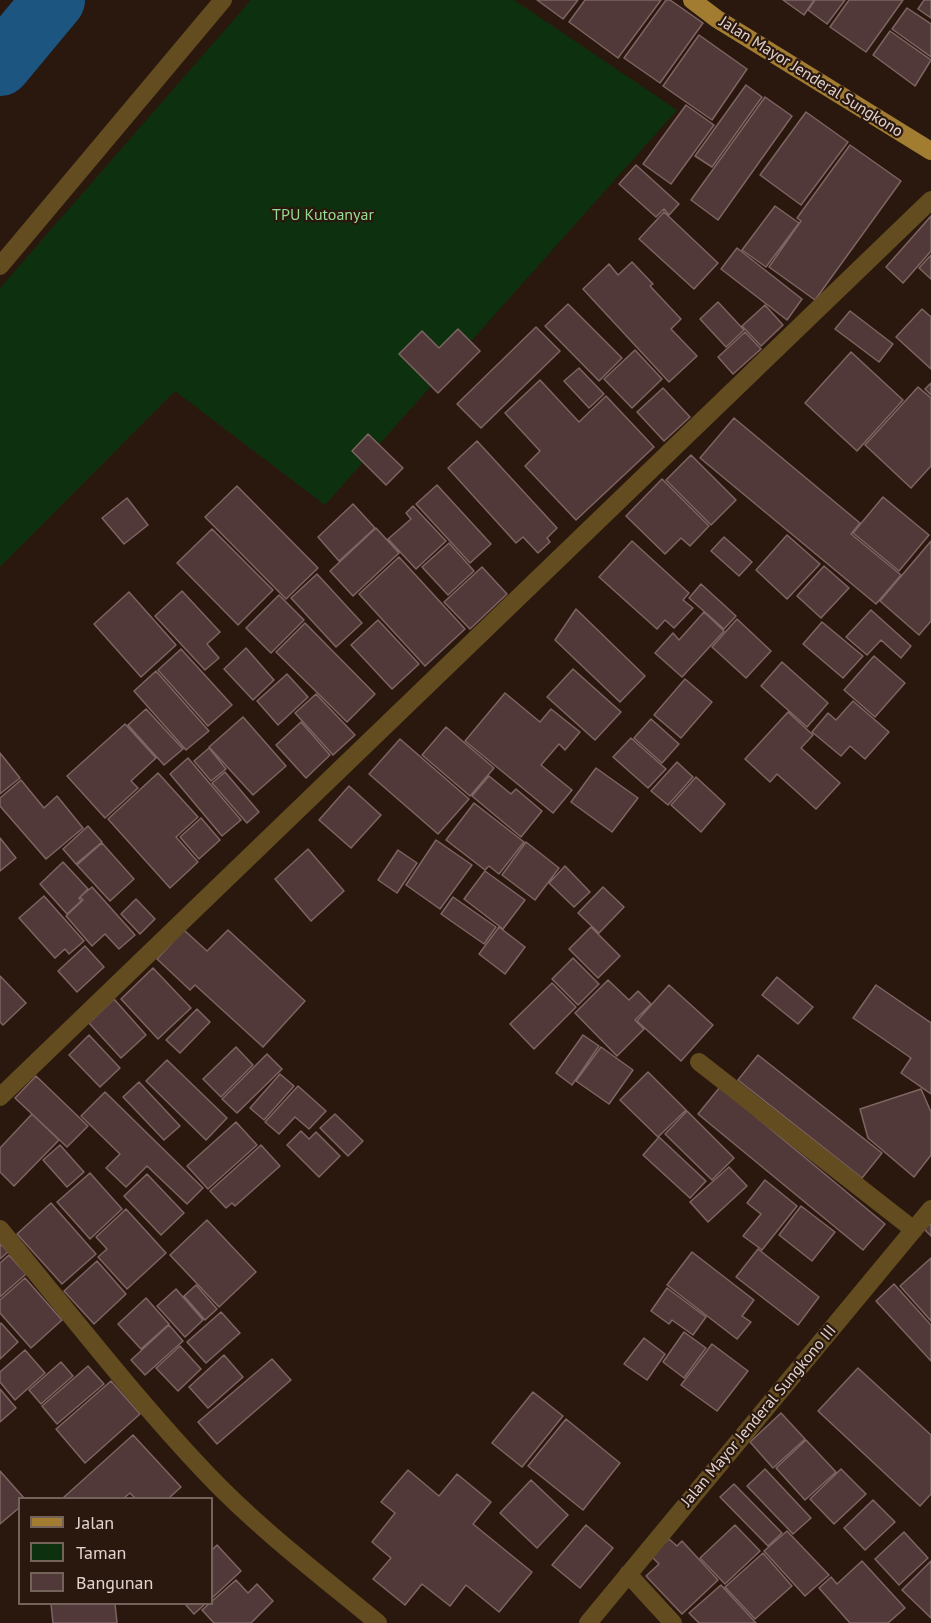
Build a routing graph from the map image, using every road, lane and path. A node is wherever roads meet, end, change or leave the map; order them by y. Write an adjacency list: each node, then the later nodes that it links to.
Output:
1 (223, 0): 5 (street)
2 (692, 0): 3 (main road, Jalan Mayor Jenderal Sungkono)
3 (931, 151)
4 (931, 200): 7 (street)
5 (0, 266)
6 (699, 1062): 10 (street)
7 (0, 1096)
8 (931, 1209): 10 (street, Jalan Mayor Jenderal Sungkono III)
9 (0, 1229): 12 (street)
10 (914, 1230): 11 (street, Jalan Mayor Jenderal Sungkono III)
11 (628, 1574): 13 (street, Jalan Mayor Jenderal Sungkono III); 14 (street)
12 (378, 1623)
13 (588, 1623)
14 (673, 1623)

